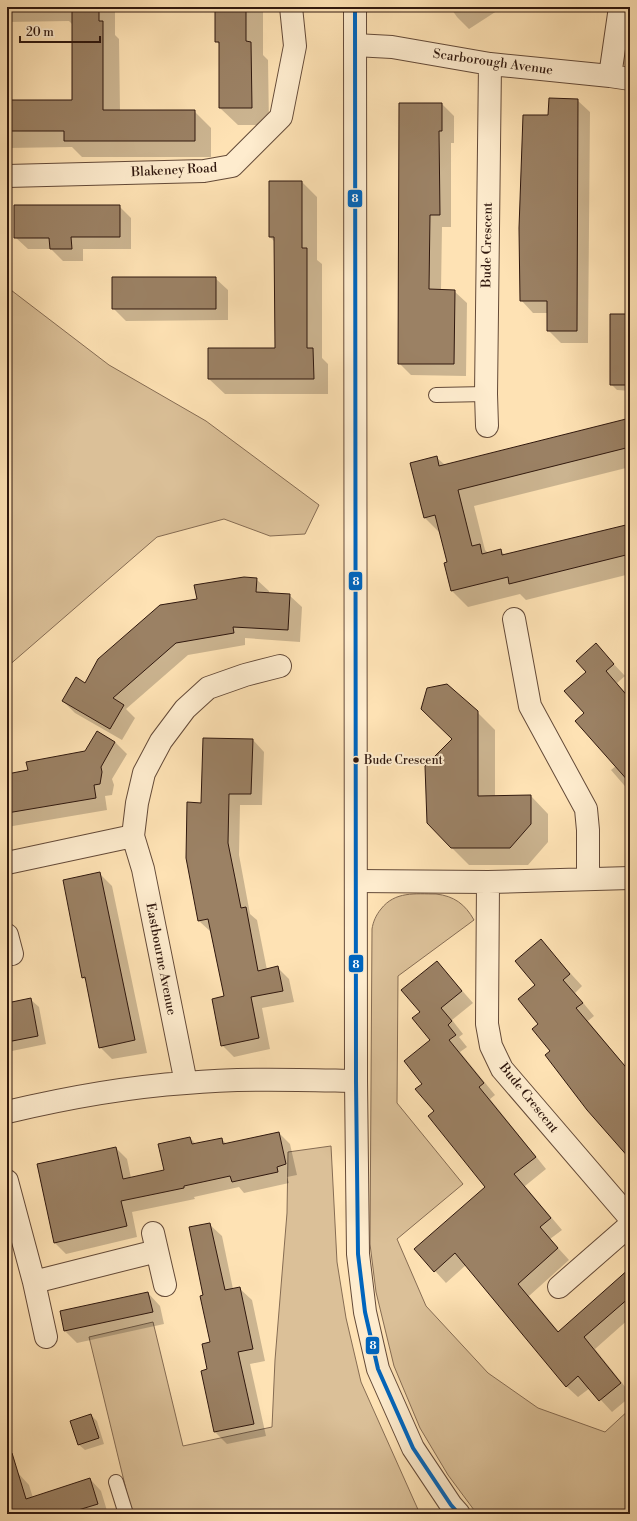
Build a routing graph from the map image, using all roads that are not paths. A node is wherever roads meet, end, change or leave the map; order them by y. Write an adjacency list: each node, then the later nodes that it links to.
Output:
1 (291, 7): 7 (street, Blakeney Road)
2 (355, 7): 4 (street)
3 (620, 7): 6 (street)
4 (355, 45): 5 (street, Scarborough Avenue); 17 (street)
5 (490, 64): 6 (street, Scarborough Avenue); 8 (street, Bude Crescent)
6 (620, 77)
7 (7, 176)
8 (486, 394): 9 (lane); 10 (street, Bude Crescent)
9 (436, 395)
10 (486, 426)
11 (514, 619): 15 (street)
12 (280, 666): 13 (street, Eastbourne Avenue)
13 (133, 836): 14 (street); 20 (street, Eastbourne Avenue)
14 (7, 863)
15 (588, 878): 16 (street); 18 (street)
16 (630, 878)
17 (356, 881): 18 (street); 19 (street)
18 (488, 882): 23 (street, Bude Crescent)
19 (356, 1081): 20 (street); 31 (street)
20 (186, 1083): 21 (street)
21 (7, 1112)
22 (7, 1181): 25 (street)
23 (630, 1218)
24 (630, 1225): 27 (street)
25 (34, 1282): 26 (street); 28 (street)
26 (166, 1285)
27 (559, 1287)
28 (46, 1337)
29 (116, 1482): 30 (lane)
30 (126, 1514)
31 (459, 1514)

